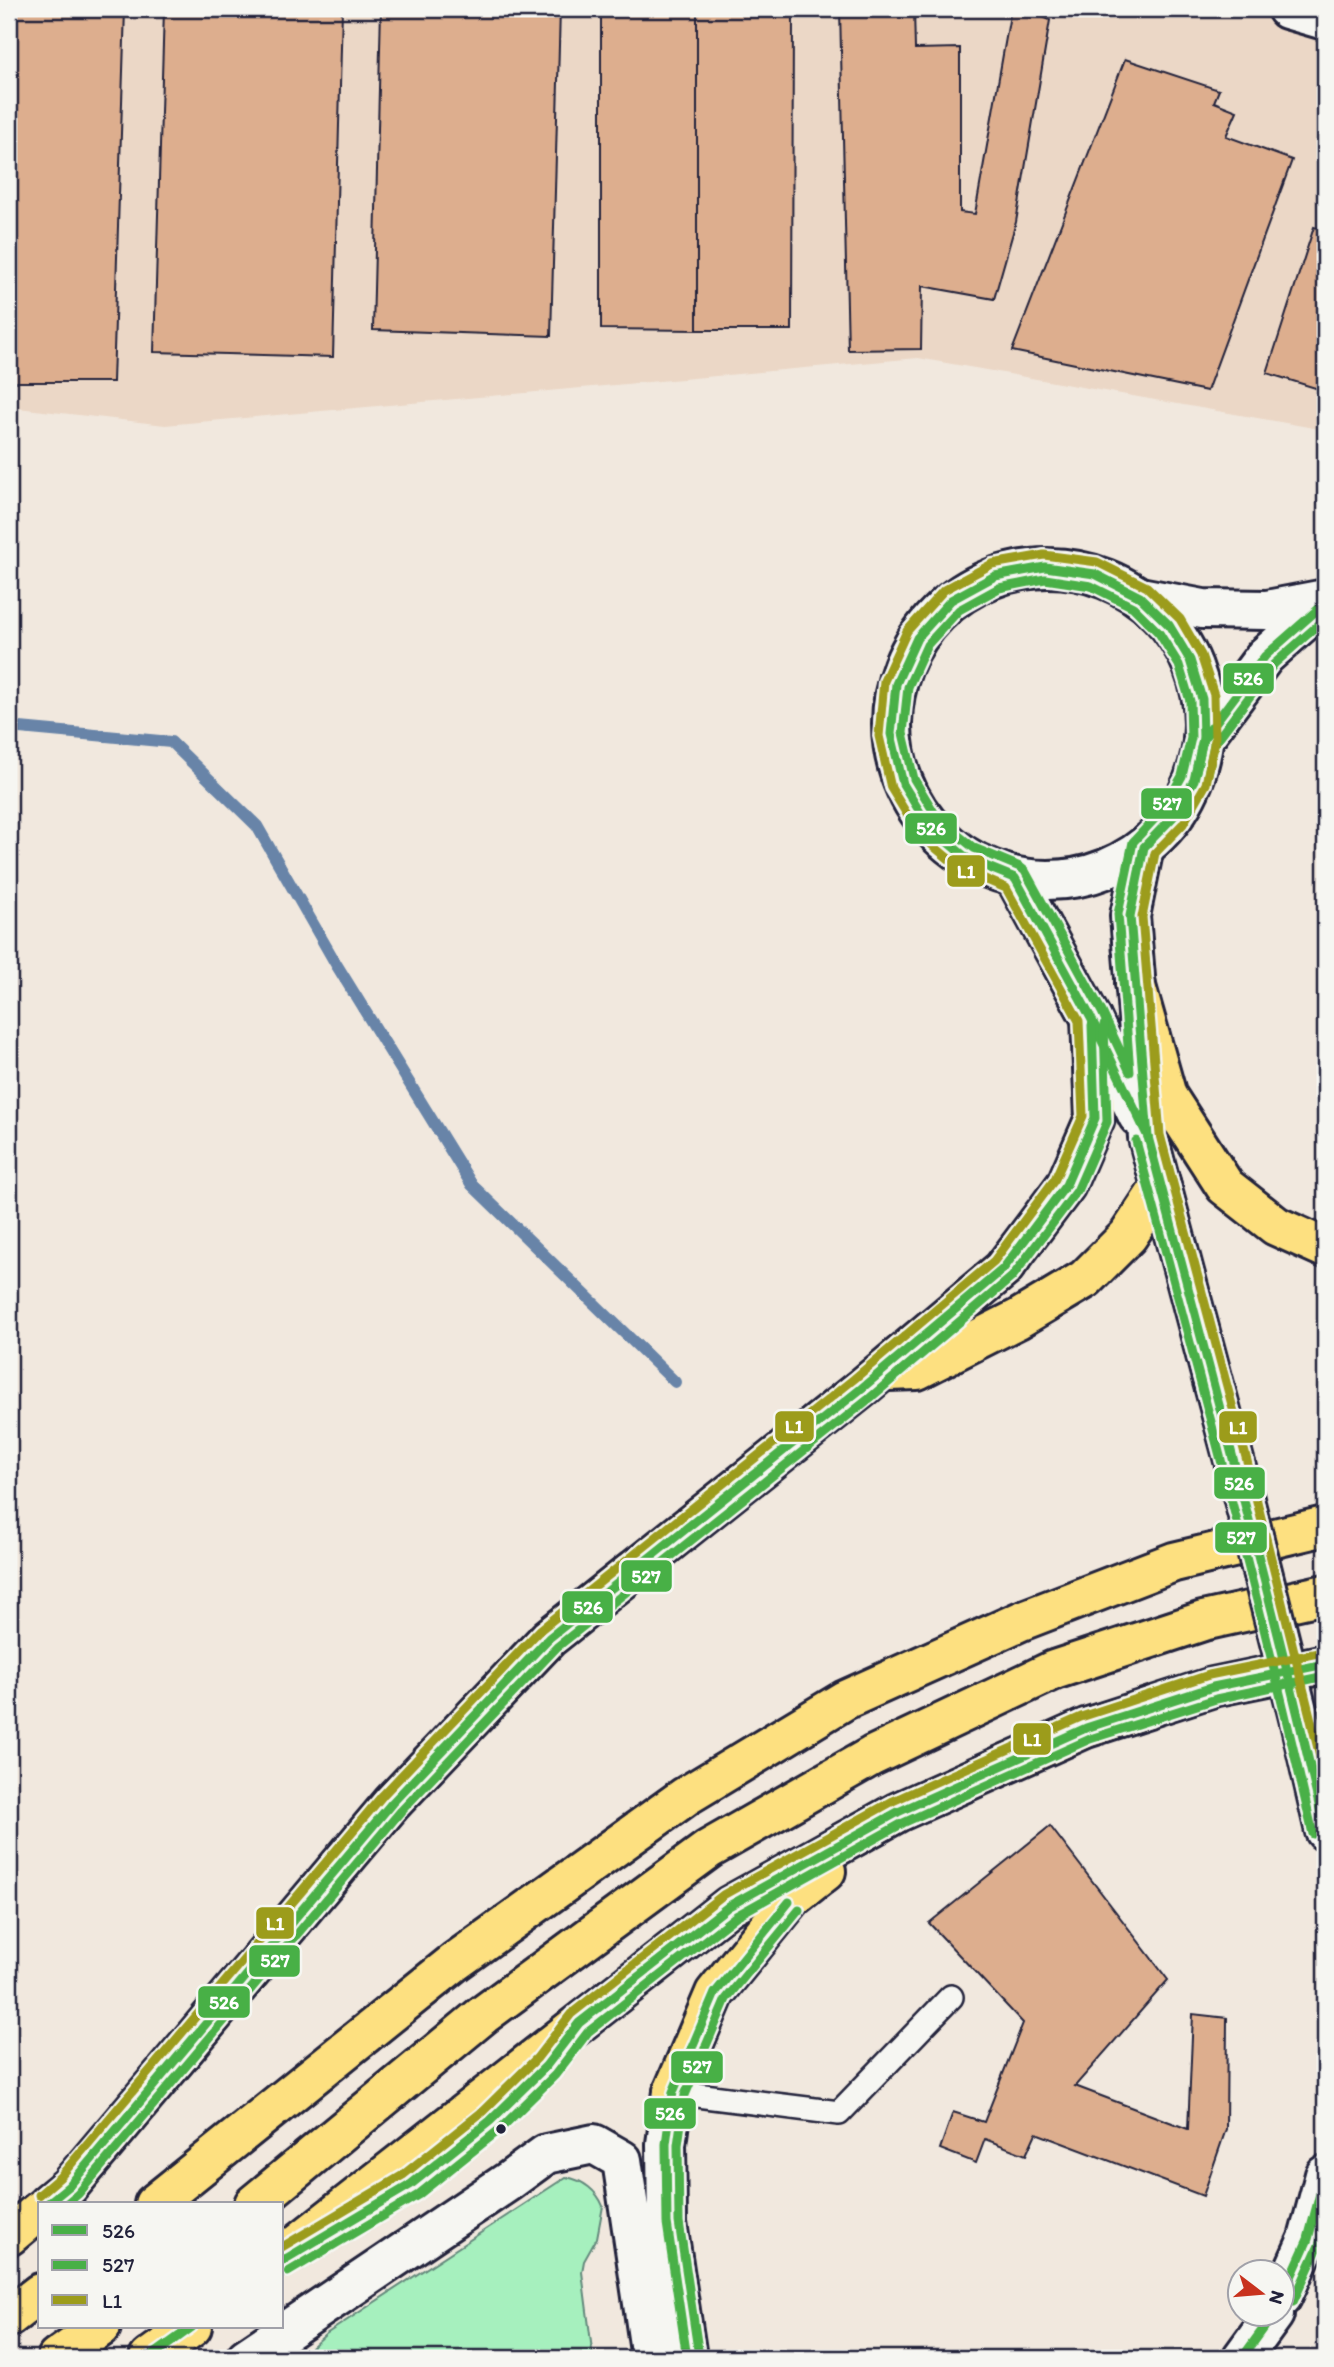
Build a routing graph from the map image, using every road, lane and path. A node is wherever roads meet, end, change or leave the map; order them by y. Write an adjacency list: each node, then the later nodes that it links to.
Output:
1 (1287, 9): 2 (street)
2 (1325, 20)
3 (1140, 597): 4 (street); 5 (street); 7 (street)
4 (1325, 601): 5 (street)
5 (1203, 739): 6 (street)
6 (1144, 847): 7 (street); 8 (street)
7 (1015, 878): 9 (street)
8 (1135, 983): 10 (street); 12 (highway)
9 (1091, 1018): 10 (street); 13 (highway)
10 (1148, 1137): 11 (street)
11 (1161, 1186): 13 (highway); 18 (street, bridge)
12 (1325, 1248)
13 (883, 1371): 23 (highway)
14 (1325, 1526): 24 (highway)
15 (1325, 1594): 25 (highway)
16 (1325, 1664): 17 (highway)
17 (898, 1812): 20 (highway); 21 (highway)
18 (1325, 1831)
19 (951, 1997): 21 (lane)
20 (579, 2022): 28 (highway); 29 (highway)
21 (673, 2092): 40 (street)
22 (1325, 2175): 30 (street)
23 (49, 2202)
24 (156, 2202)
25 (256, 2202)
26 (38, 2212): 27 (highway)
27 (9, 2236)
28 (284, 2254)
29 (284, 2261)
30 (1296, 2266)
31 (38, 2295): 32 (highway)
32 (9, 2317)
33 (100, 2328): 36 (highway)
34 (191, 2328): 37 (highway)
35 (1264, 2328): 41 (street)
36 (57, 2358)
37 (149, 2358)
38 (246, 2358): 39 (street)
39 (651, 2358)
40 (687, 2358)
41 (1242, 2358)

